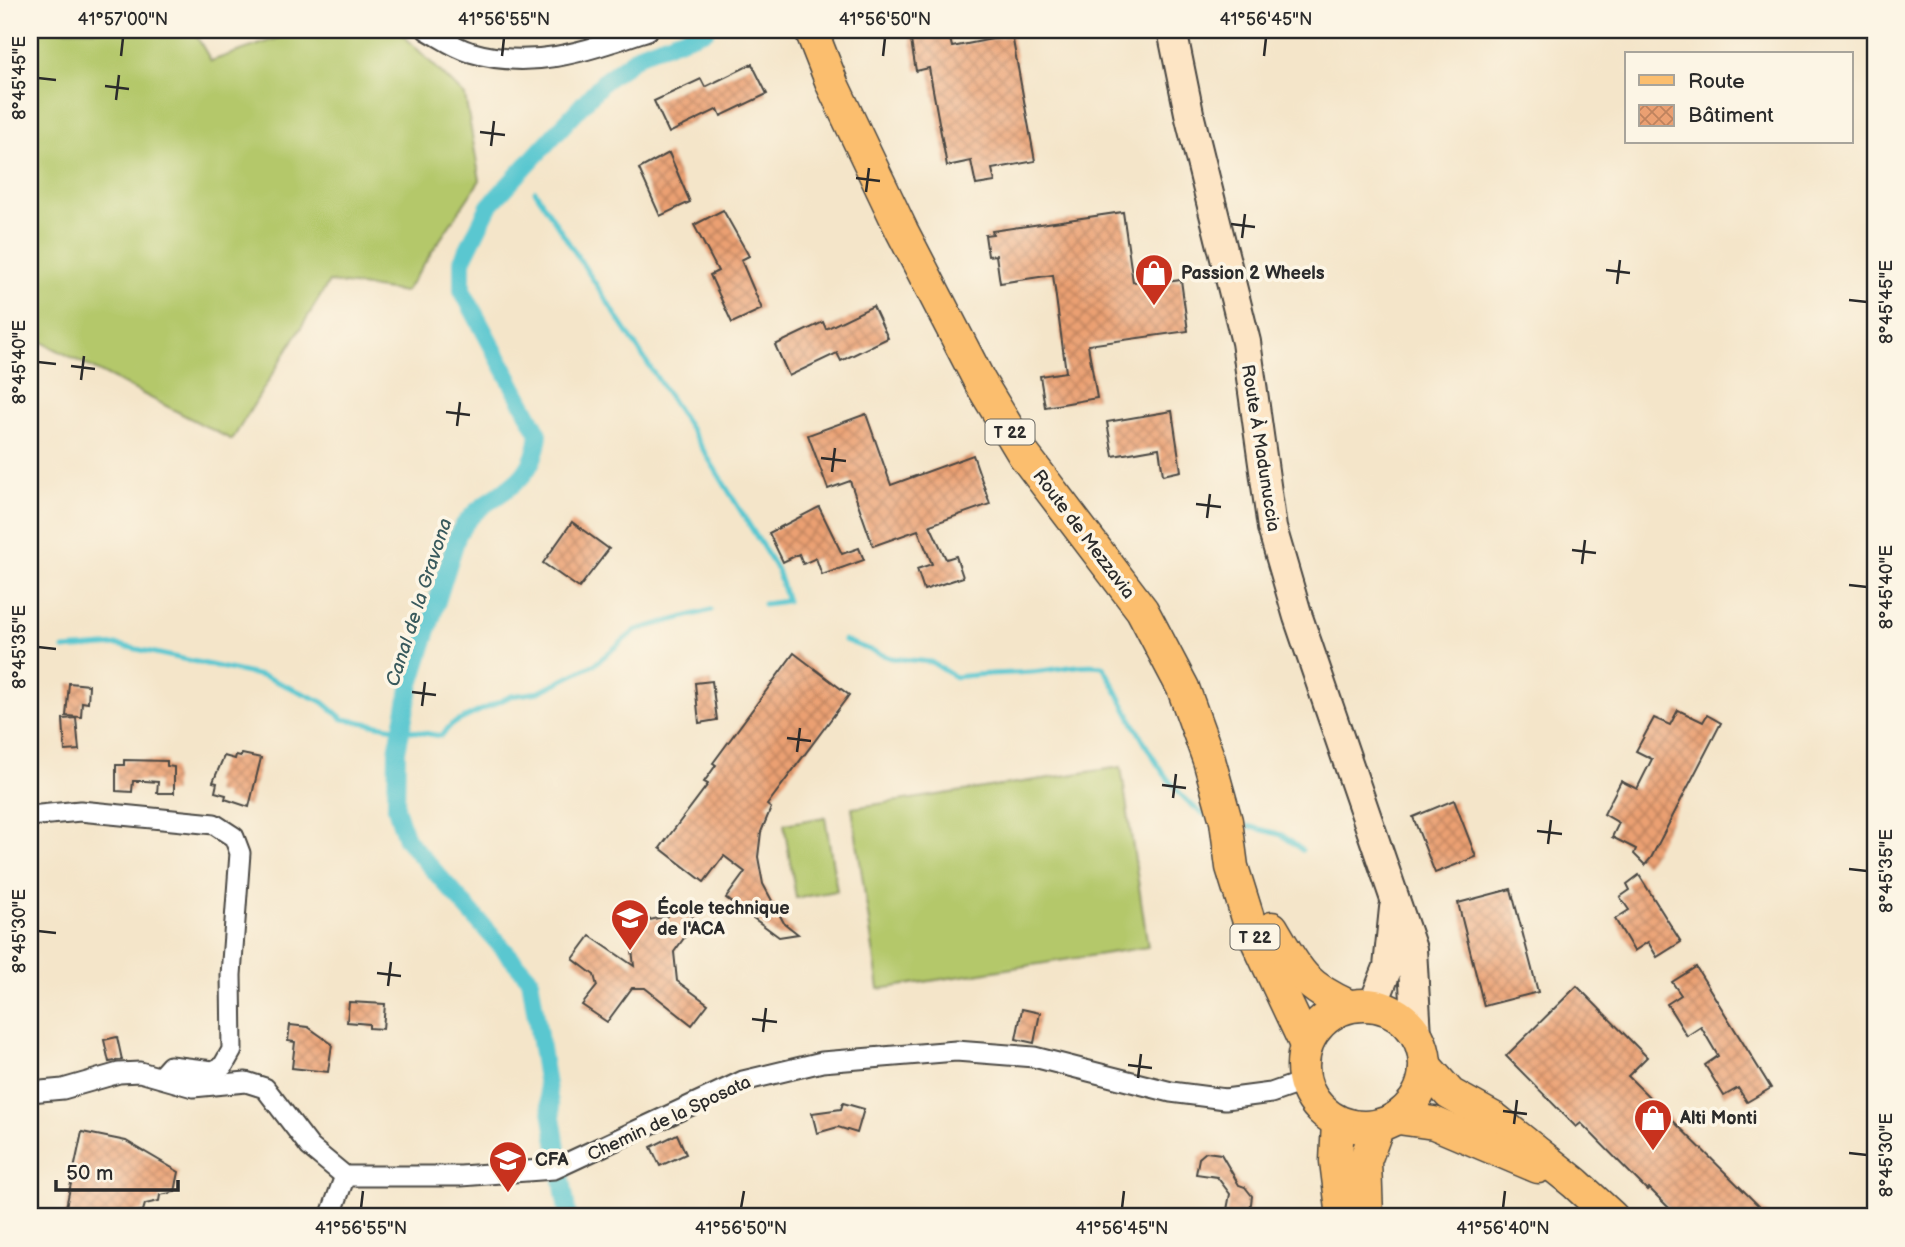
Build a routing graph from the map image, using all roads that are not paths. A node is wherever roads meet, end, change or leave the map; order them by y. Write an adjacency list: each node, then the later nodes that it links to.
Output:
1 (427, 30): 2 (street)
2 (648, 30)
3 (811, 30): 6 (main road, Route de Mezzavia / T 22)
4 (1172, 30): 7 (main road, Route À Madunuccia)
5 (30, 816): 12 (street)
6 (1226, 821): 8 (main road, Route de Mezzavia / T 22); 10 (main road, Route de Mezzavia / T 22)
7 (1395, 898): 8 (main road, Route À Madunuccia); 9 (main road, Route À Madunuccia)
8 (1361, 1006): 9 (main road); 10 (main road)
9 (1418, 1035): 11 (main road)
10 (1307, 1045): 13 (main road)
11 (1426, 1067): 16 (main road); 18 (main road)
12 (161, 1076): 14 (street); 17 (street)
13 (1304, 1081): 15 (main road); 17 (street, Chemin de la Sposata)
14 (30, 1092)
15 (1338, 1122): 16 (main road); 20 (main road)
16 (1388, 1122): 18 (main road); 21 (main road)
17 (345, 1176): 19 (street)
18 (1575, 1183): 22 (main road)
19 (330, 1217)
20 (1343, 1217)
21 (1367, 1217)
22 (1612, 1217)

